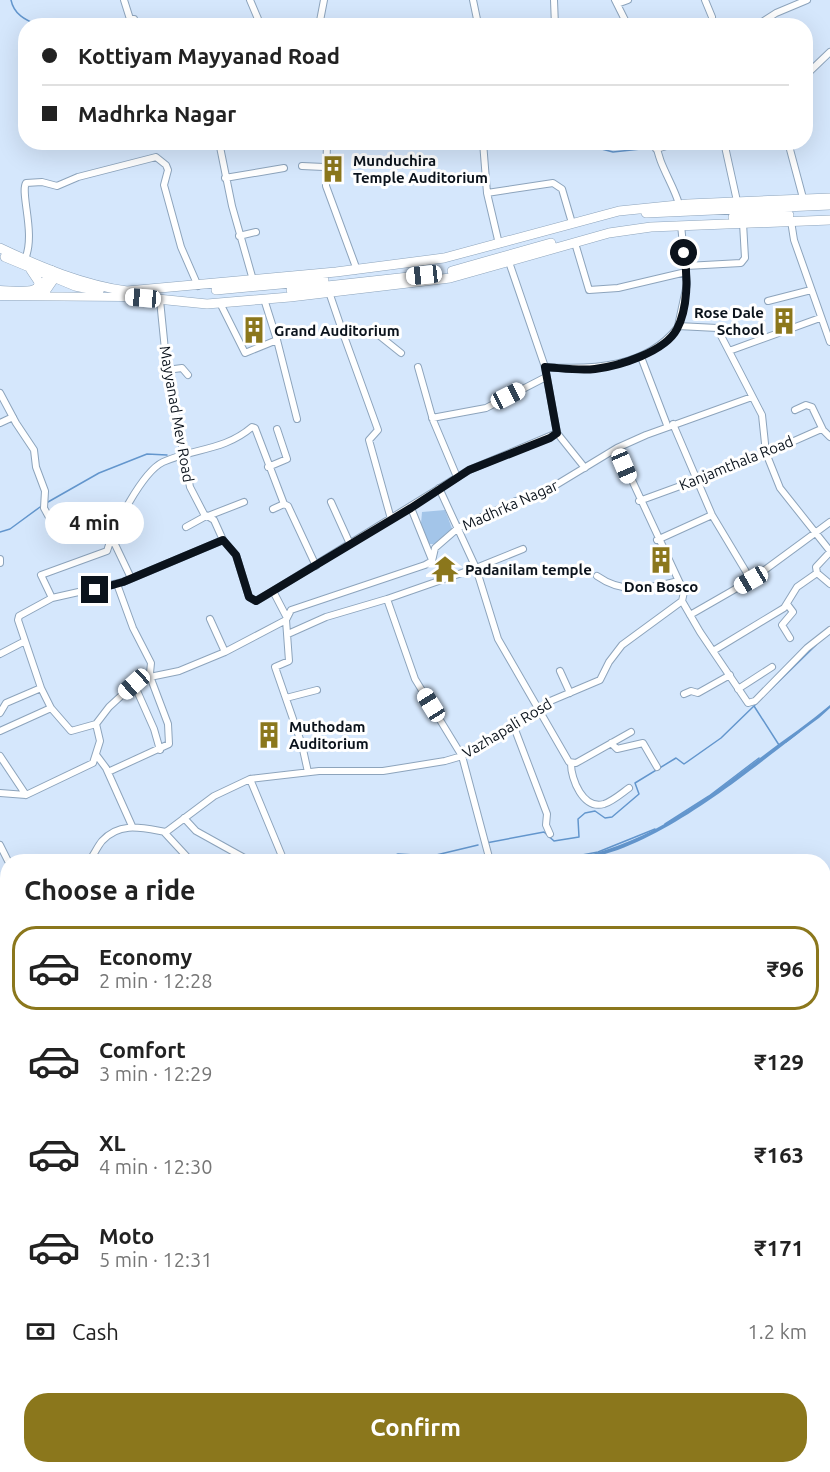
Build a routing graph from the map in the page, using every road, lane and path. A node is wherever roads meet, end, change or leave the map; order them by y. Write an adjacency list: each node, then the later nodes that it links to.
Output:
1 (124, 0): 13 (street)
2 (250, 0): 14 (street)
3 (324, 0): 15 (street)
4 (473, 0): 16 (street)
5 (555, 0): 17 (street)
6 (628, 0): 10 (street)
7 (705, 0): 12 (street)
8 (783, 0): 11 (street)
9 (807, 0): 11 (street)
10 (616, 2): 18 (street)
11 (787, 9): 19 (street)
12 (712, 17)
13 (130, 18)
14 (258, 18)
15 (321, 18)
16 (477, 18)
17 (555, 18)
18 (624, 18)
19 (771, 18)
20 (830, 52): 21 (street)
21 (813, 68)
22 (220, 150): 31 (street)
23 (326, 150): 29 (street)
24 (484, 150): 32 (street)
25 (658, 150): 36 (street)
26 (726, 150): 35 (street)
27 (790, 150): 33 (street)
28 (302, 166): 29 (street)
29 (324, 167): 53 (street)
30 (284, 168): 31 (street)
31 (225, 178): 45 (street)
32 (487, 193): 41 (street); 47 (street)
33 (803, 198): 34 (highway); 35 (highway)
34 (830, 198)
35 (737, 201): 36 (highway)
36 (679, 204): 41 (highway)
37 (830, 204): 57 (highway)
38 (830, 214): 67 (highway)
39 (830, 219): 40 (highway)
40 (792, 221): 42 (highway); 59 (street)
41 (572, 223): 47 (highway)
42 (743, 223): 43 (highway); 52 (street)
43 (681, 225): 46 (highway); 52 (street)
44 (256, 231): 45 (street)
45 (239, 236): 55 (street)
46 (575, 243): 50 (highway); 52 (street)
47 (499, 244): 53 (highway)
48 (0, 248): 51 (highway)
49 (0, 255): 51 (highway)
50 (509, 262): 60 (highway); 78 (street)
51 (27, 263): 54 (highway); 56 (street); 61 (highway)
52 (686, 269): 70 (street)
53 (357, 270): 55 (highway)
54 (52, 275): 57 (highway); 61 (main road); 63 (highway)
55 (253, 280): 56 (highway)
56 (198, 286): 57 (highway)
57 (180, 287)
58 (0, 290): 61 (main road)
59 (811, 290): 66 (street); 69 (street)
60 (329, 292): 64 (highway); 71 (street)
61 (36, 293): 62 (main road); 63 (main road)
62 (0, 296)
63 (126, 297): 65 (highway)
64 (264, 299): 68 (highway); 72 (street)
65 (160, 300): 67 (highway); 79 (street, Mayyanad Mev Road)
66 (768, 301)
67 (185, 302): 68 (highway)
68 (220, 303): 72 (street)
69 (820, 318): 73 (street); 74 (street)
70 (678, 327): 74 (street); 76 (street)
71 (344, 336): 75 (street); 110 (street)
72 (278, 340): 87 (street)
73 (830, 342)
74 (729, 351): 83 (street)
75 (400, 353)
76 (641, 357): 78 (street); 89 (street)
77 (418, 367): 86 (street)
78 (545, 367): 81 (street)
79 (167, 370): 80 (street); 96 (street, Mayyanad Mev Road)
80 (189, 375)
81 (546, 377): 86 (street); 92 (street)
82 (0, 393): 85 (street)
83 (752, 397): 89 (street, Madhrka Nagar); 95 (street)
84 (795, 410): 91 (street)
85 (13, 417): 88 (street); 115 (street)
86 (432, 418): 99 (street)
87 (297, 419)
88 (0, 423)
89 (670, 424): 94 (street, Madhrka Nagar); 100 (street)
90 (277, 429): 97 (street)
91 (823, 430): 93 (street); 95 (street, Kanjamthala Road)
92 (557, 433): 98 (street); 99 (street)
93 (830, 437)
94 (617, 448): 98 (street, Madhrka Nagar); 102 (street)
95 (766, 453): 100 (street, Kanjamthala Road); 114 (street)
96 (185, 456): 97 (street); 109 (street, Mayyanad Mev Road); 115 (street)
97 (268, 467): 105 (street)
98 (585, 468): 113 (street, Madhrka Nagar)
99 (457, 477): 101 (street)
100 (698, 479): 102 (street, Kanjamthala Road); 108 (street)
101 (439, 488): 106 (street); 113 (street)
102 (639, 501): 117 (street)
103 (244, 502): 109 (street)
104 (331, 502): 118 (street)
105 (284, 504): 107 (street); 122 (street)
106 (411, 508): 110 (street); 121 (street)
107 (273, 509)
108 (712, 515): 117 (street); 128 (street)
109 (207, 516): 112 (street); 116 (street, Mayyanad Mev Road)
110 (392, 519): 118 (street)
111 (830, 522): 114 (street)
112 (186, 527)
113 (458, 528): 121 (street, Madhrka Nagar); 123 (street)
114 (815, 534): 120 (street); 128 (street)
115 (111, 537): 126 (street); 132 (street)
116 (223, 540): 126 (street); 131 (street, Mayyanad Mev Road)
117 (657, 540): 127 (street)
118 (350, 544): 122 (street)
119 (523, 549): 123 (street)
120 (830, 552): 124 (street)
121 (432, 561): 137 (street)
122 (316, 566): 131 (street)
123 (476, 568): 133 (street); 158 (street)
124 (817, 573): 130 (street); 135 (street)
125 (597, 576): 127 (street)
126 (131, 578): 129 (street)
127 (678, 580): 134 (street)
128 (751, 580): 136 (street)
129 (117, 584): 132 (street); 149 (street)
130 (830, 584)
131 (273, 591): 137 (street)
132 (52, 598): 142 (street)
133 (387, 599): 140 (street); 168 (street)
134 (682, 601): 136 (street); 154 (street, Vazhapali Rosd)
135 (787, 604): 141 (street); 143 (street)
136 (690, 615): 143 (street)
137 (286, 618): 140 (street); 144 (street)
138 (210, 619): 144 (street)
139 (830, 630): 152 (street)
140 (288, 634): 156 (street)
141 (790, 638)
142 (25, 641): 145 (street); 151 (street)
143 (713, 651): 148 (street)
144 (225, 652): 149 (street)
145 (0, 654)
146 (772, 667): 152 (street)
147 (560, 671): 154 (street)
148 (730, 675): 152 (street); 155 (street)
149 (148, 678): 150 (street); 165 (street)
150 (134, 684): 160 (street); 165 (street)
151 (41, 688): 157 (street); 159 (street)
152 (738, 689)
153 (317, 690): 156 (street)
154 (570, 693): 158 (street, Vazhapali Rosd)
155 (684, 694)
156 (286, 698): 172 (street)
157 (51, 708): 160 (street); 162 (street)
158 (539, 709): 161 (street, Vazhapali Rosd); 169 (street)
159 (0, 713)
160 (96, 724): 167 (street)
161 (514, 727): 168 (street, Vazhapali Rosd); 180 (street)
162 (0, 731)
163 (631, 732): 164 (street)
164 (611, 743): 169 (street); 170 (street)
165 (160, 750): 171 (street)
166 (0, 756): 176 (street)
167 (97, 756): 171 (street); 176 (street)
168 (462, 756): 172 (street, Vazhapali Rosd); 185 (street)
169 (571, 764): 174 (street)
170 (657, 767)
171 (108, 772): 178 (street)
172 (308, 772): 173 (street, Vazhapali Rosd)
173 (250, 779): 177 (street); 184 (street)
174 (629, 788)
175 (0, 793): 176 (street)
176 (26, 795)
177 (184, 818): 179 (street); 183 (street)
178 (132, 826): 179 (street); 181 (street)
179 (164, 832): 182 (street)
180 (550, 834)
181 (94, 854)
182 (184, 854)
183 (237, 854)
184 (280, 854)
185 (488, 854)

